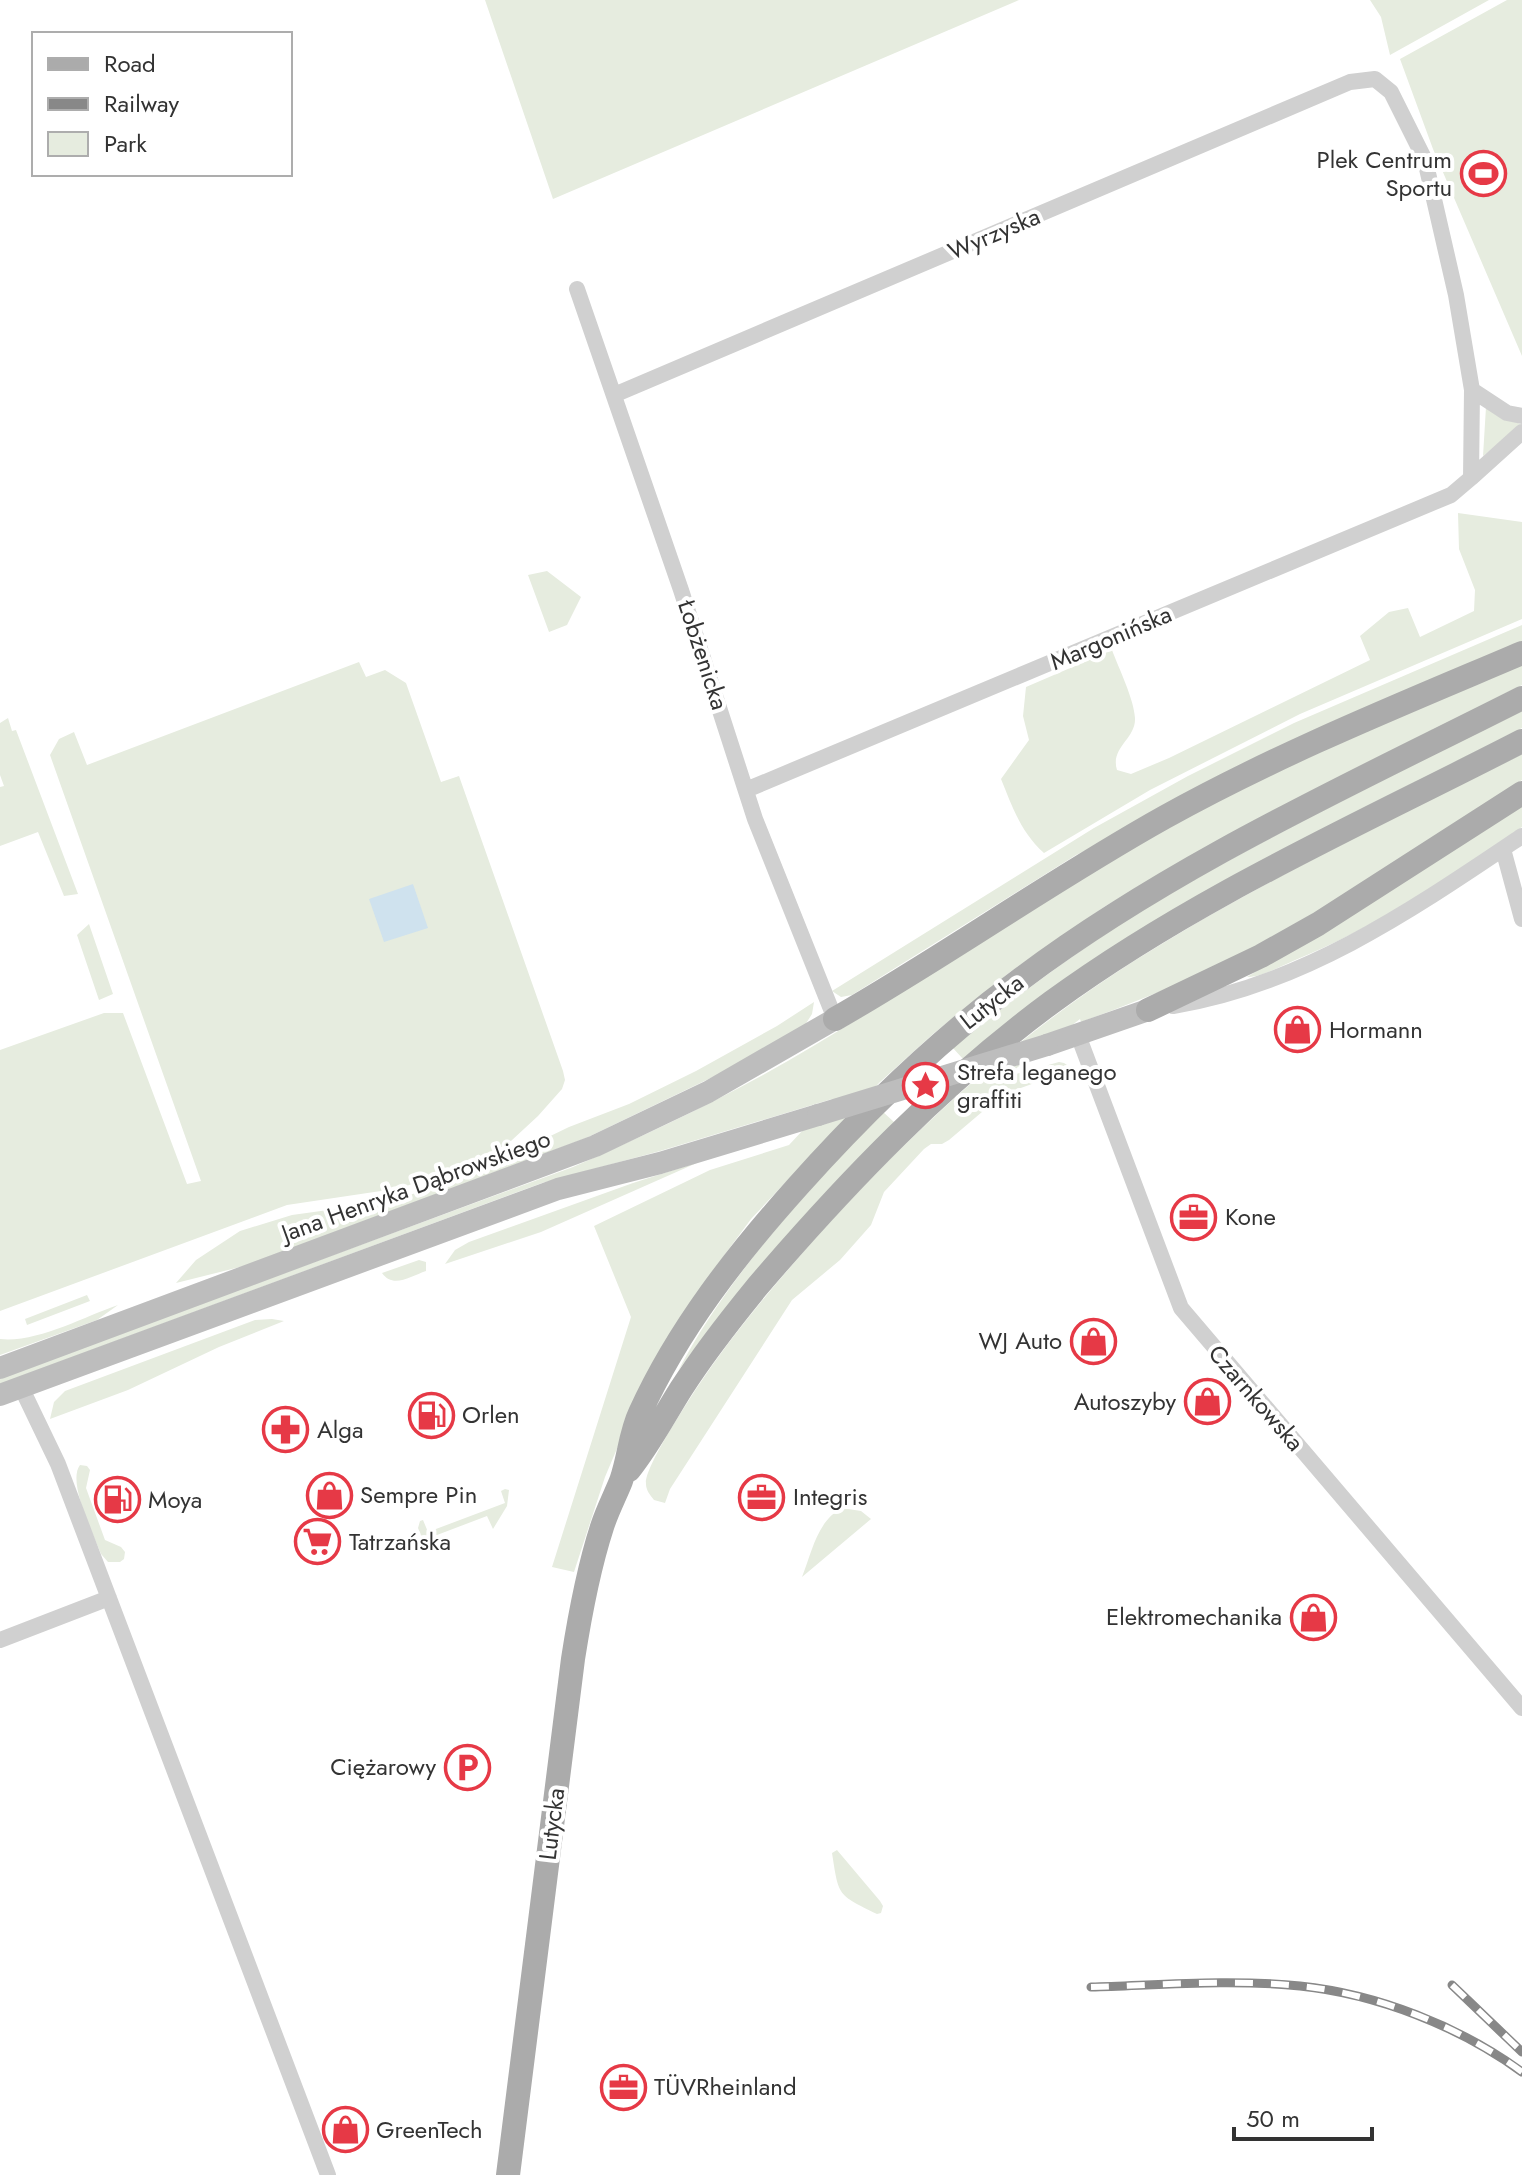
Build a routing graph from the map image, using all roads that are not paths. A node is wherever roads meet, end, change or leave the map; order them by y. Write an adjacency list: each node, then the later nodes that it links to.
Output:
1 (577, 289): 3 (street, Łobżenicka)
2 (1472, 390): 3 (street, Wyrzyska); 4 (street); 6 (street)
3 (614, 395): 10 (street, Łobżenicka)
4 (1522, 416)
5 (1522, 432): 6 (street, Margonińska)
6 (1471, 478): 10 (street, Margonińska)
7 (1522, 653): 16 (main road)
8 (1522, 698): 20 (main road, Lutycka)
9 (1522, 741): 20 (main road, Lutycka)
10 (746, 790): 16 (street, Łobżenicka)
11 (1522, 793): 15 (main road)
12 (1522, 836): 13 (street)
13 (1503, 849): 14 (street); 15 (street)
14 (1522, 919)
15 (1148, 1010): 17 (main road)
16 (835, 1019): 18 (main road, Jana Henryka Dąbrowskiego)
17 (1078, 1035): 19 (main road, bridge); 23 (street, Czarnkowska)
18 (0, 1368)
19 (10, 1391): 21 (street)
20 (622, 1478): 25 (main road, Lutycka)
21 (109, 1598): 22 (street); 24 (street)
22 (0, 1640)
23 (1522, 1708)
24 (328, 2175)
25 (508, 2175)

